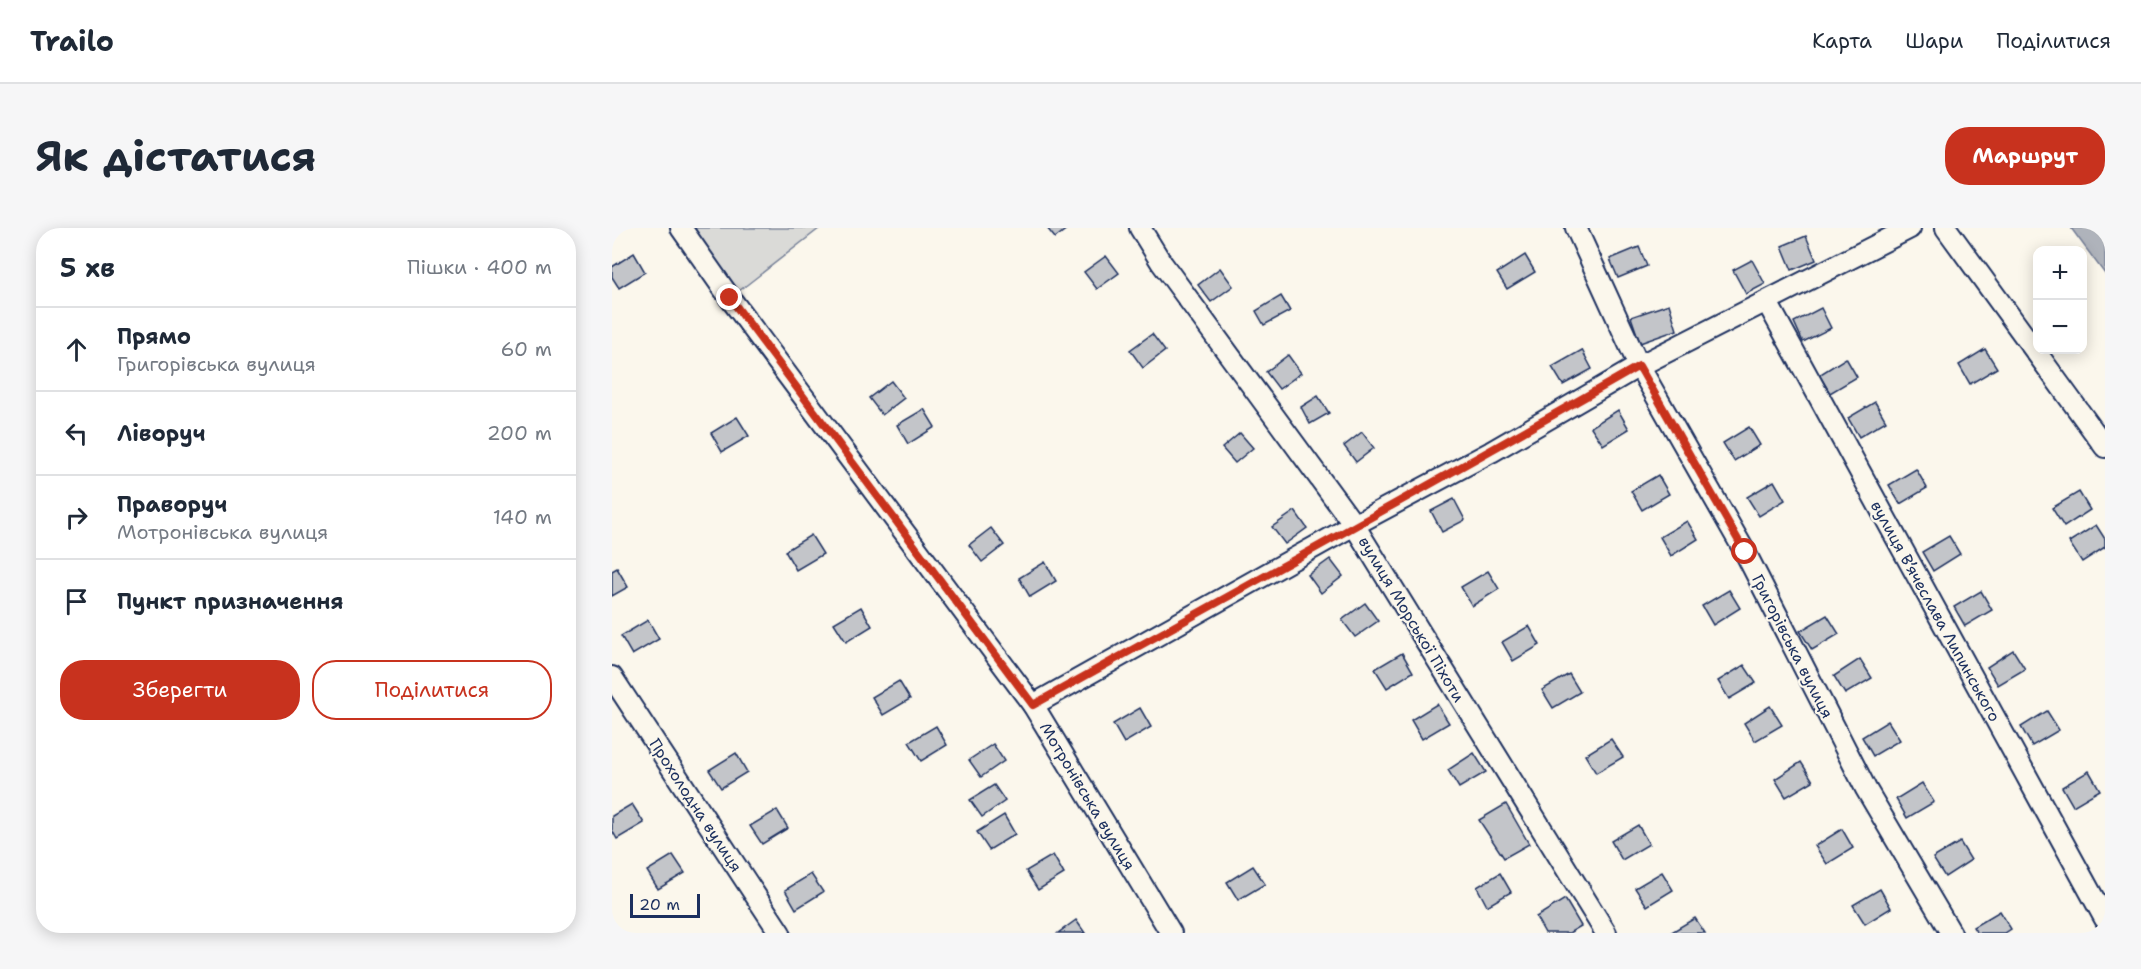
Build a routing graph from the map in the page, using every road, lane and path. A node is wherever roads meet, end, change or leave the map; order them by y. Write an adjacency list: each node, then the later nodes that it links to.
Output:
1 (681, 228): 11 (street, Мотронівська вулиця)
2 (1140, 228): 9 (street, вулиця Морської Піхоти)
3 (1576, 228): 7 (street, Григорівська вулиця)
4 (1910, 228): 6 (street)
5 (1946, 228): 8 (street)
6 (1767, 302): 7 (street); 12 (street, вулиця В’ячеслава Липинського)
7 (1639, 366): 9 (street); 16 (street, Григорівська вулиця)
8 (2105, 447)
9 (1354, 525): 11 (street); 15 (street, вулиця Морської Піхоти)
10 (612, 677): 13 (street, Прохолодна вулиця)
11 (1033, 705): 14 (street, Мотронівська вулиця)
12 (2105, 919)
13 (780, 933)
14 (1171, 933)
15 (1606, 933)
16 (1951, 933)

